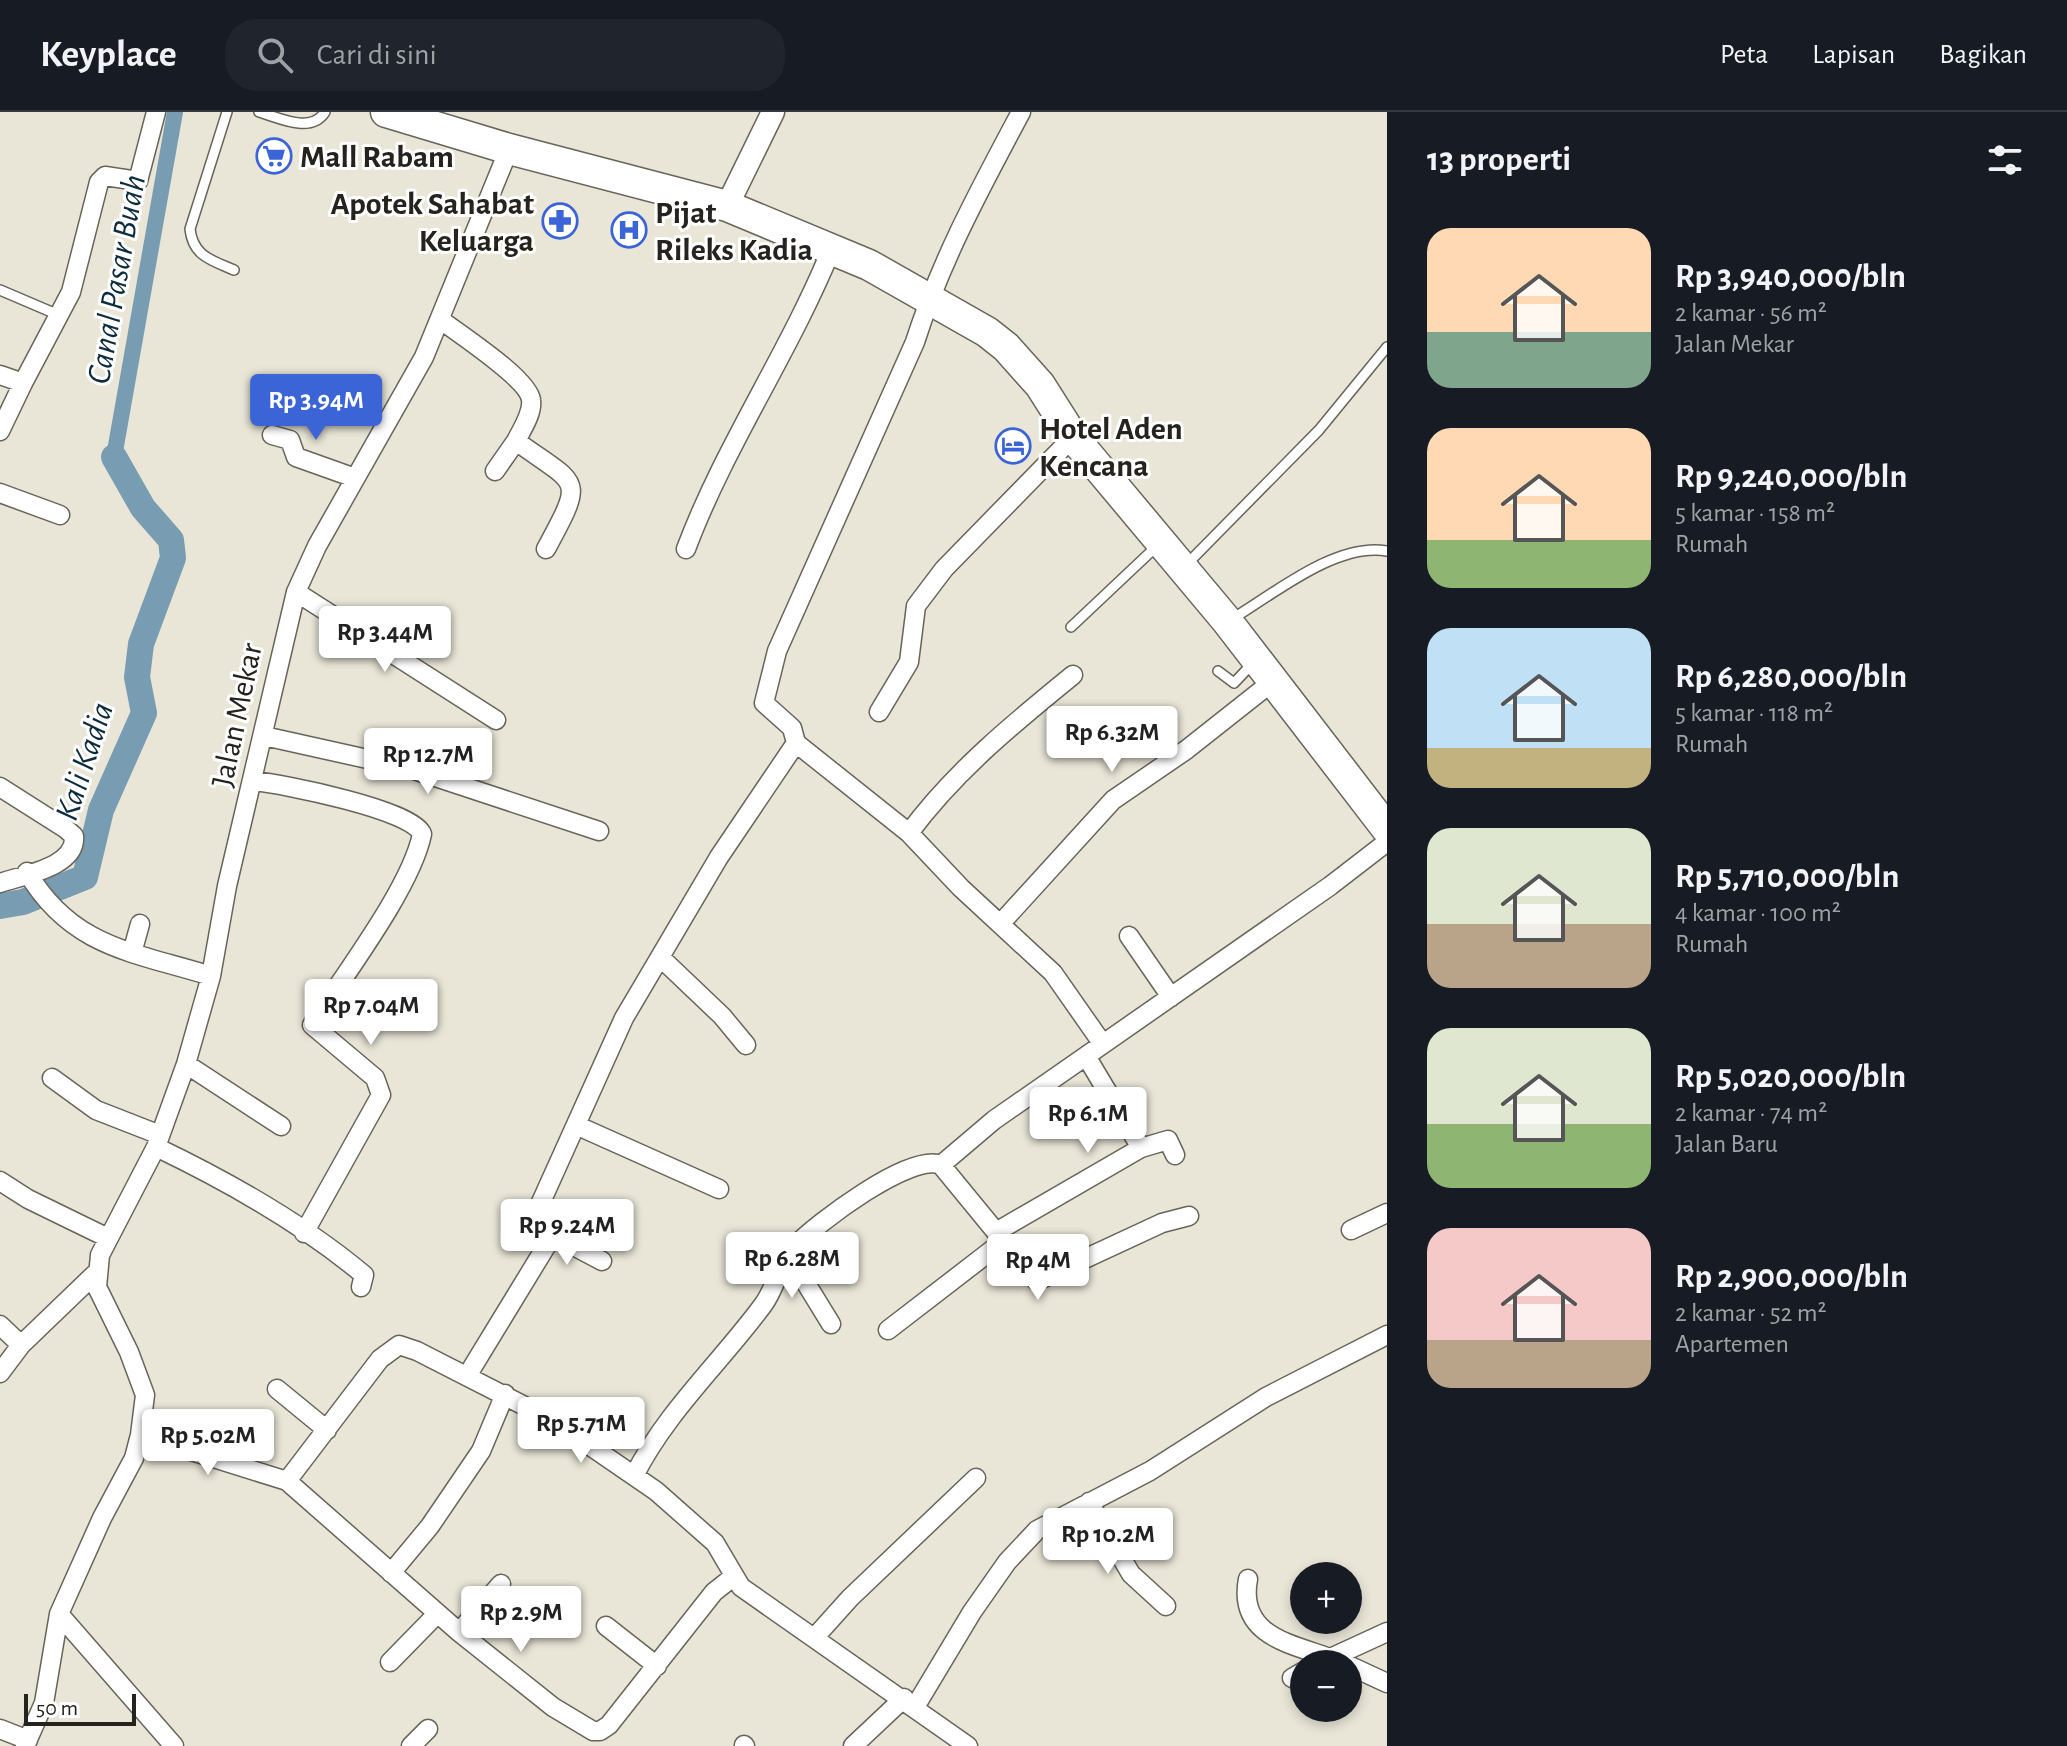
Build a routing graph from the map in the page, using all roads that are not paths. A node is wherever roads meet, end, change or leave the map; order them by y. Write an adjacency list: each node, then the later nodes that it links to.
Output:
1 (156, 112): 14 (street)
2 (227, 112): 11 (lane)
3 (262, 112): 4 (lane)
4 (325, 112)
5 (386, 112): 8 (highway)
6 (773, 112): 9 (street)
7 (1021, 112): 13 (street)
8 (509, 149): 9 (highway); 15 (street, Jalan Mekar)
9 (727, 206): 10 (highway)
10 (831, 250): 13 (highway); 29 (street)
11 (234, 270)
12 (0, 290): 14 (lane)
13 (929, 296): 21 (highway); 41 (street)
14 (61, 316): 18 (street)
15 (441, 320): 22 (street); 24 (street, Jalan Mekar)
16 (1387, 347): 31 (lane)
17 (0, 375): 18 (street)
18 (23, 383): 19 (street)
19 (0, 431)
20 (272, 435): 24 (street)
21 (1073, 437): 27 (highway); 38 (street)
22 (516, 441): 23 (street); 28 (street)
23 (495, 471)
24 (355, 478): 32 (street, Jalan Mekar)
25 (0, 493): 26 (street)
26 (60, 515)
27 (1161, 542): 31 (highway); 34 (lane)
28 (546, 549)
29 (686, 549)
30 (1387, 551): 33 (lane)
31 (1182, 569): 33 (highway)
32 (296, 592): 39 (street); 40 (street, Jalan Mekar)
33 (1227, 621): 36 (highway)
34 (1071, 627)
35 (1218, 671): 36 (lane)
36 (1263, 671): 44 (highway); 50 (street)
37 (1073, 675): 46 (street)
38 (879, 712)
39 (496, 720)
40 (264, 736): 42 (street, Jalan Mekar); 45 (street)
41 (796, 743): 46 (street); 54 (street)
42 (254, 781): 55 (street, Jalan Mekar); 73 (street)
43 (0, 787): 48 (street)
44 (1387, 829)
45 (599, 831)
46 (909, 833): 50 (street)
47 (1387, 842): 56 (street)
48 (29, 875): 49 (street); 53 (street)
49 (0, 883)
50 (1001, 923): 57 (street)
51 (140, 924): 53 (street)
52 (1129, 936): 56 (street)
53 (132, 953): 55 (street)
54 (660, 957): 58 (street); 63 (street)
55 (211, 976): 60 (street, Jalan Mekar)
56 (1171, 997): 57 (street)
57 (1102, 1043): 59 (street)
58 (746, 1045)
59 (1086, 1056): 65 (street); 67 (street)
60 (186, 1064): 62 (street); 64 (street, Jalan Mekar)
61 (52, 1078): 64 (street)
62 (281, 1126)
63 (578, 1126): 69 (street); 74 (street)
64 (158, 1141): 73 (street); 76 (street, Jalan Mekar)
65 (1141, 1148): 66 (street); 75 (street)
66 (1175, 1155)
67 (941, 1165): 75 (street); 77 (street)
68 (0, 1181): 76 (street)
69 (719, 1189)
70 (1387, 1213): 72 (street)
71 (1189, 1216): 75 (street)
72 (1351, 1230)
73 (304, 1233): 80 (street)
74 (553, 1235): 78 (street); 87 (street)
75 (999, 1237): 83 (street)
76 (108, 1238): 79 (street, Jalan Mekar)
77 (788, 1254): 81 (street); 92 (street)
78 (602, 1261)
79 (98, 1271): 85 (street); 91 (street)
80 (361, 1287)
81 (831, 1324)
82 (0, 1325): 85 (street)
83 (888, 1330)
84 (1387, 1335): 95 (street)
85 (21, 1345): 86 (street)
86 (0, 1373)
87 (467, 1376): 89 (street); 90 (street)
88 (277, 1389): 90 (street)
89 (505, 1394): 92 (street); 96 (street)
90 (327, 1430): 94 (street)
91 (140, 1435): 94 (street); 101 (street)
92 (634, 1476): 97 (street)
93 (976, 1478): 106 (street)
94 (287, 1481): 96 (street)
95 (1089, 1502): 100 (street); 113 (street)
96 (391, 1573): 102 (street)
97 (733, 1577): 106 (street); 110 (street)
98 (1248, 1579): 107 (street)
99 (501, 1584): 104 (street)
100 (1166, 1606)
101 (59, 1614): 116 (street); 117 (street)
102 (437, 1614): 104 (street); 109 (street)
103 (606, 1626): 110 (street)
104 (459, 1632): 110 (street)
105 (1387, 1632): 108 (street)
106 (815, 1637): 113 (street)
107 (1300, 1650)
108 (1357, 1650)
109 (390, 1662)
110 (657, 1666)
111 (1362, 1673): 112 (street)
112 (1387, 1683)
113 (909, 1702): 119 (street); 120 (street)
114 (0, 1729): 116 (street)
115 (428, 1729): 118 (street)
116 (26, 1743)
117 (174, 1746)
118 (411, 1746)
119 (853, 1746)
120 (968, 1746)

